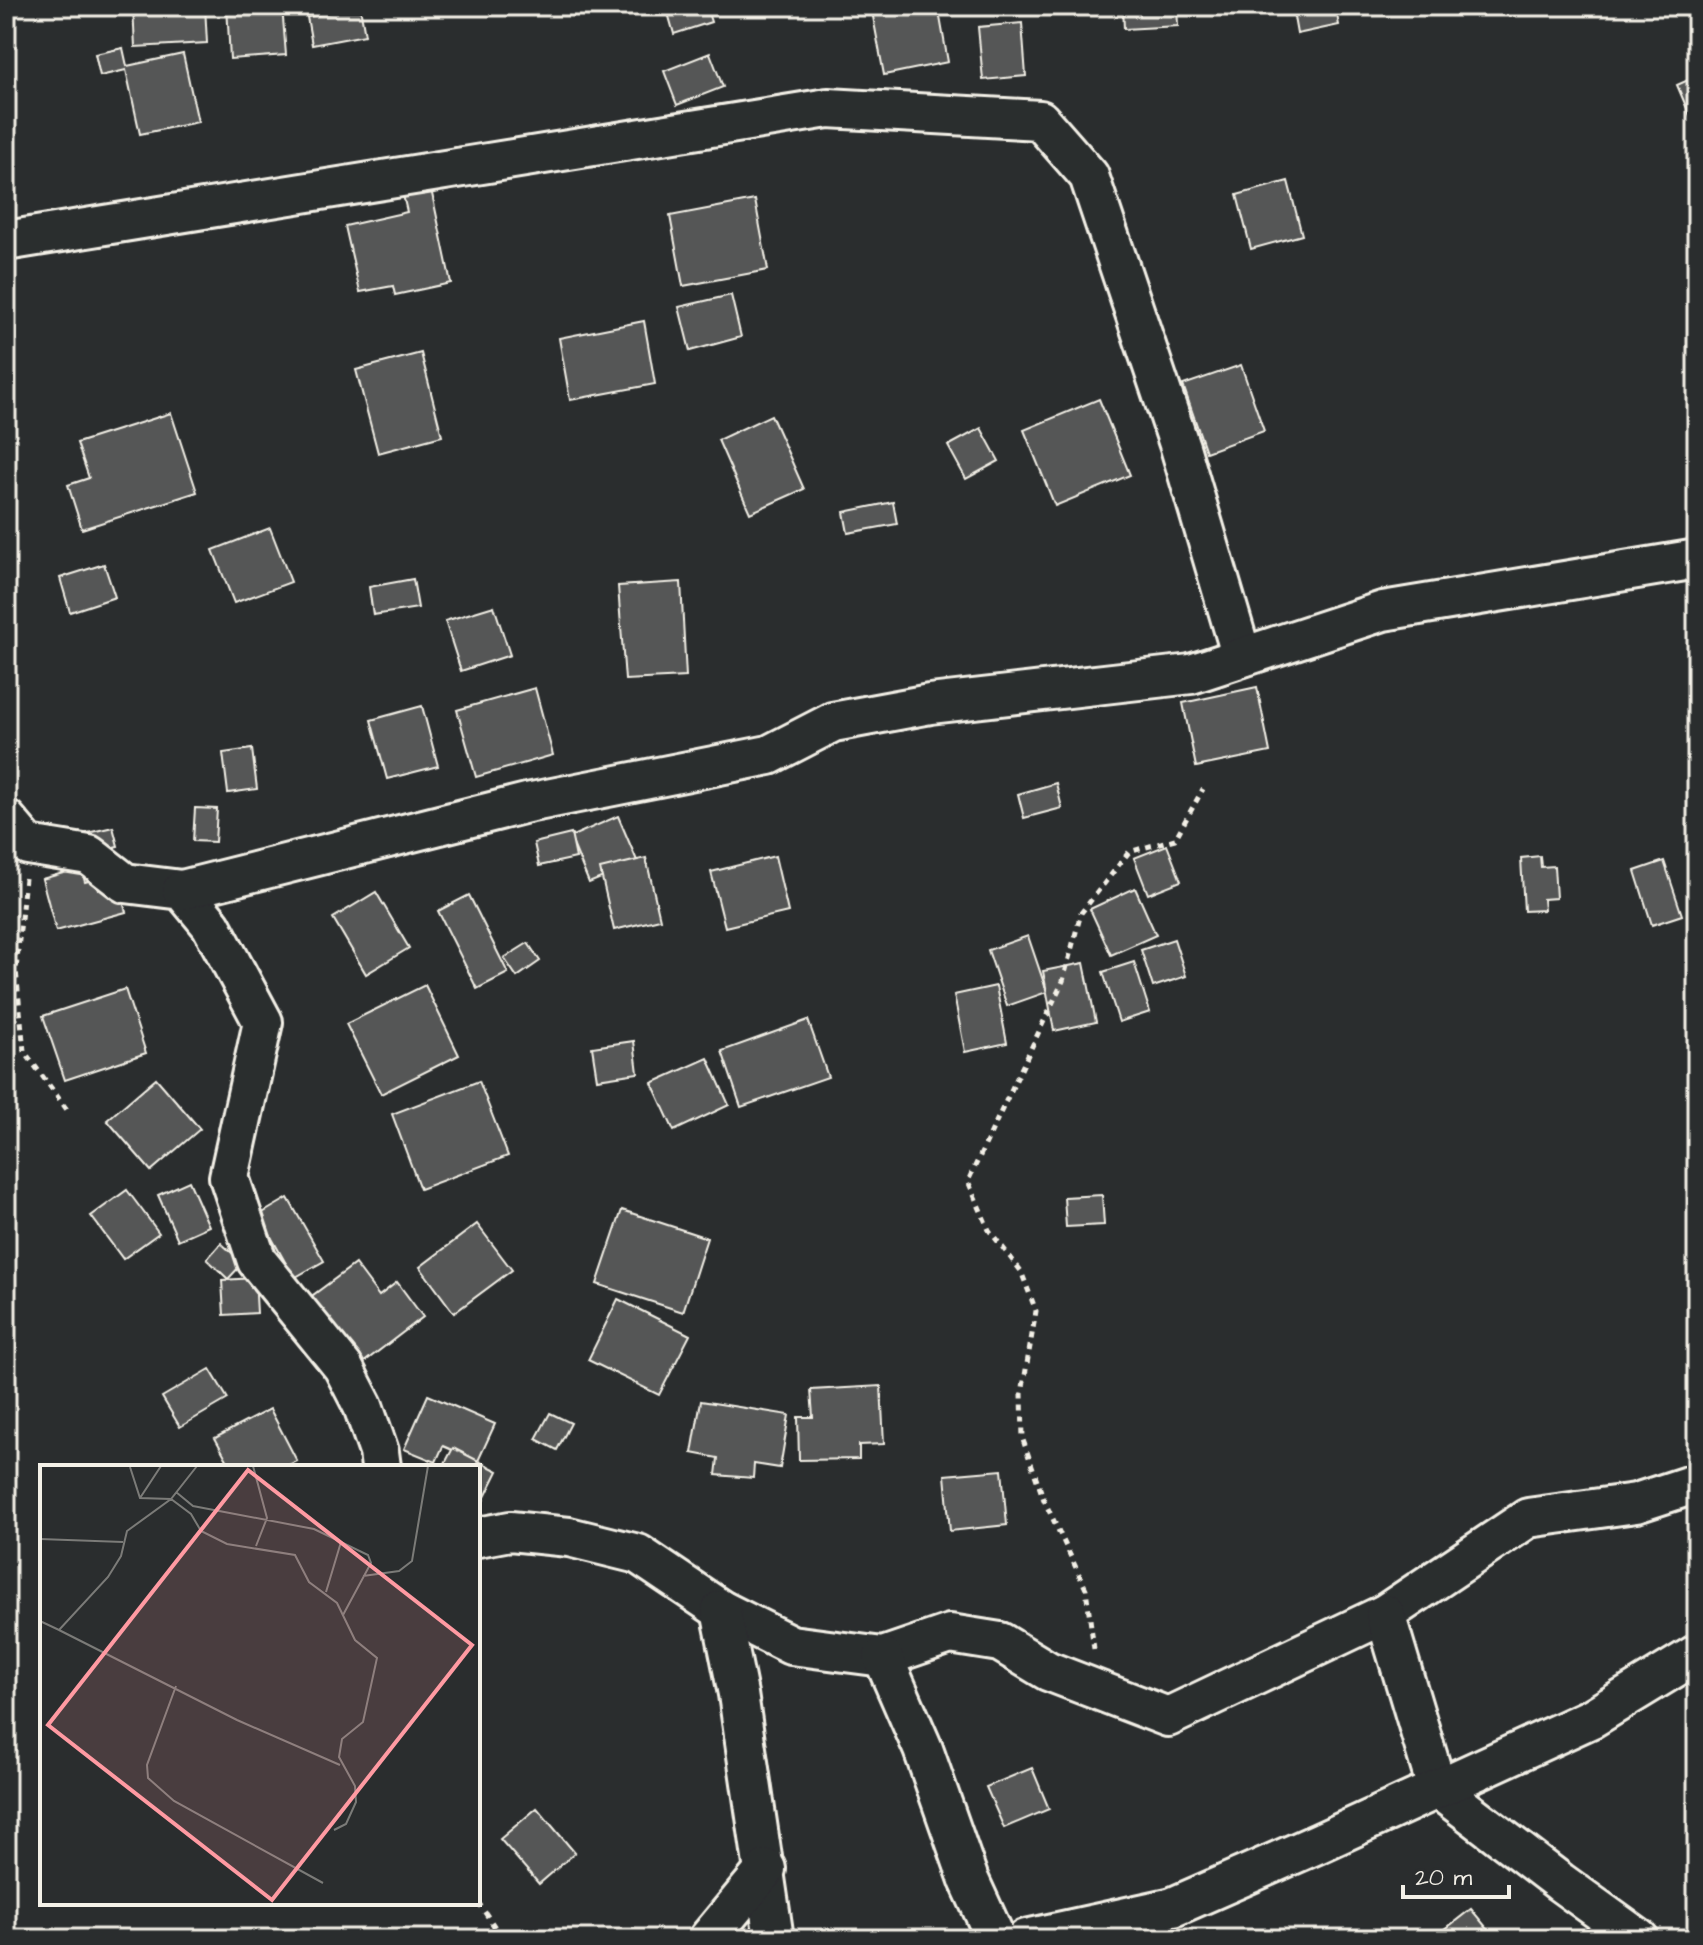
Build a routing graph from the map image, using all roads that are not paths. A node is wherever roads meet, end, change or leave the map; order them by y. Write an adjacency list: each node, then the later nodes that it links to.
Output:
1 (6, 241): 3 (street)
2 (1697, 559): 3 (street)
3 (1242, 657): 5 (street)
4 (17, 832): 5 (street)
5 (182, 890): 6 (street)
6 (381, 1465)
7 (1697, 1483): 10 (street)
8 (480, 1537): 9 (street)
9 (721, 1610): 12 (street); 14 (street)
10 (1385, 1614): 12 (street); 13 (street)
11 (1697, 1654): 13 (street)
12 (883, 1657): 17 (street)
13 (1437, 1788): 18 (street); 19 (street)
14 (766, 1869): 15 (street); 16 (street)
15 (708, 1939)
16 (774, 1939)
17 (996, 1939)
18 (1026, 1939)
19 (1639, 1939)

